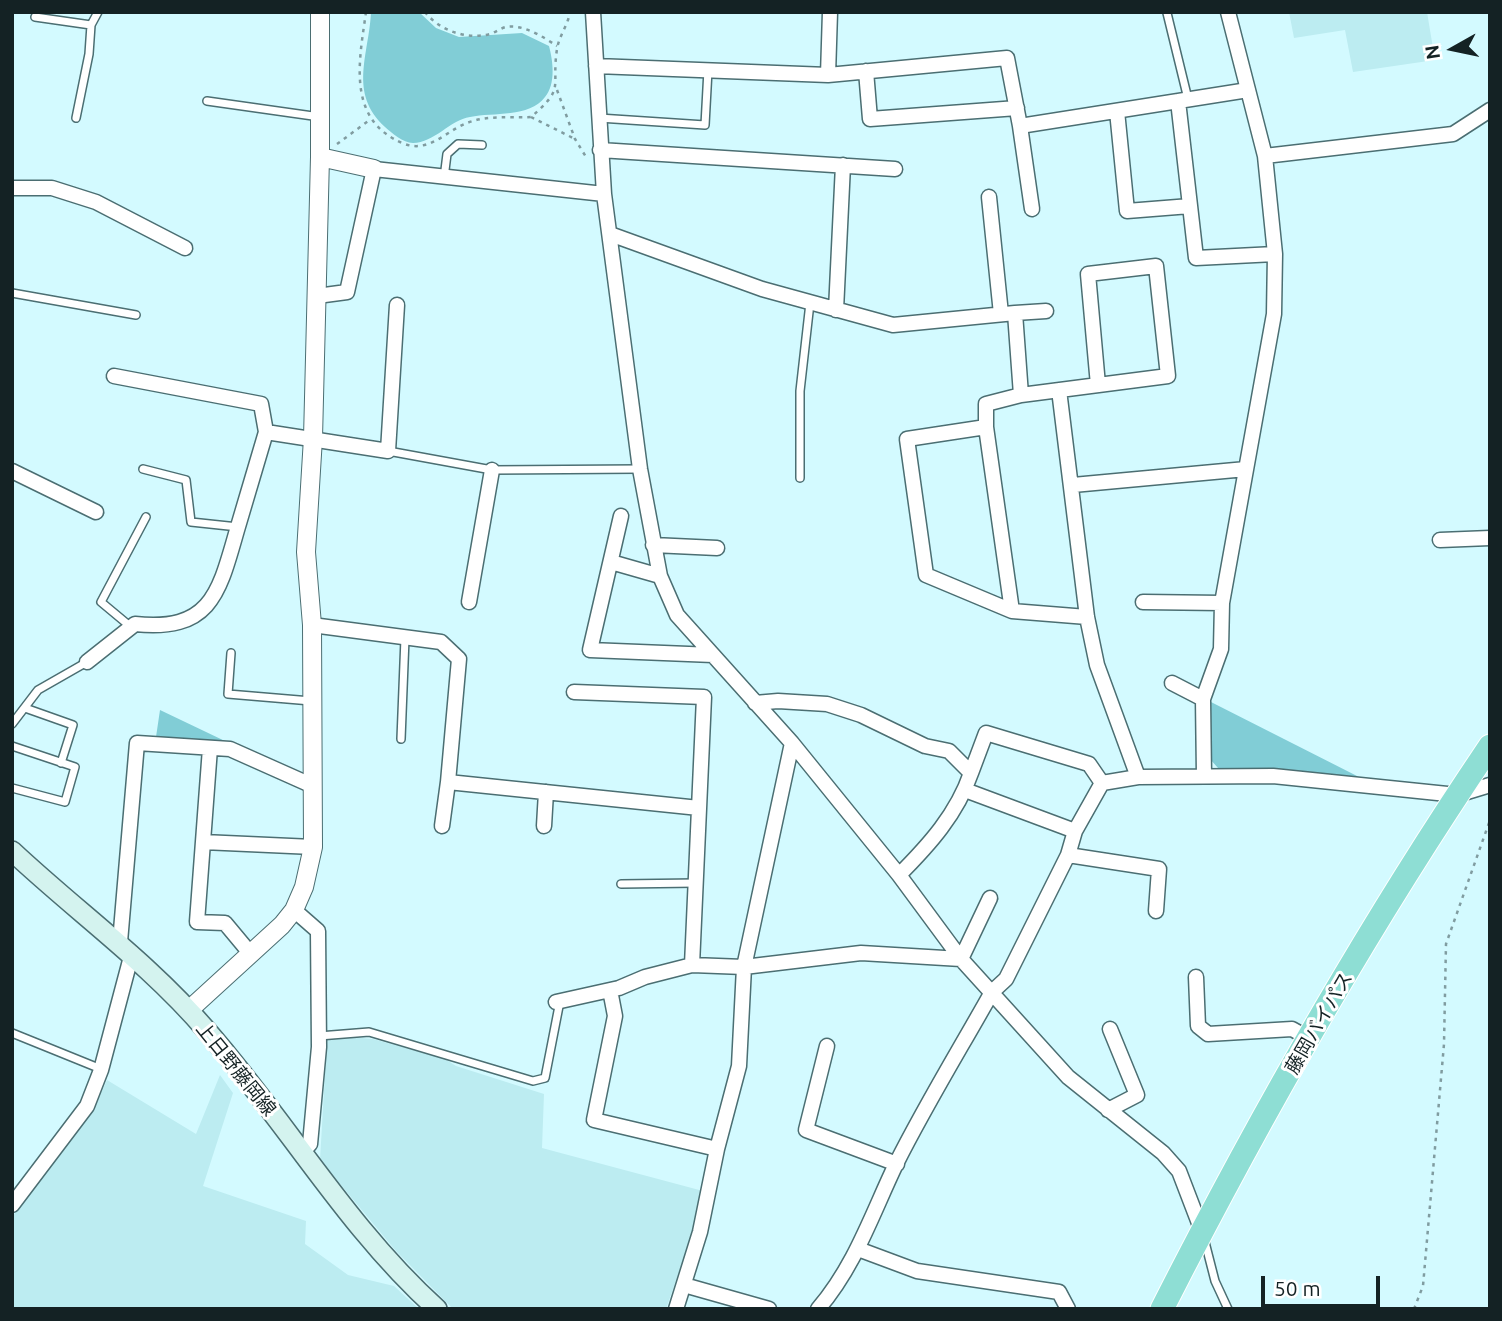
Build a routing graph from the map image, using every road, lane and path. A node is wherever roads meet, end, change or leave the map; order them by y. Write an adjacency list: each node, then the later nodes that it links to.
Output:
1 (98, 12): 11 (lane)
2 (320, 12): 24 (street)
3 (366, 12): 27 (path)
4 (425, 12): 12 (path)
5 (570, 12): 12 (path)
6 (593, 12): 13 (street)
7 (830, 12): 16 (street)
8 (1228, 12): 18 (street)
9 (1167, 13): 19 (lane)
10 (35, 18): 11 (lane)
11 (91, 25): 26 (lane)
12 (557, 47): 17 (path)
13 (596, 66): 14 (street); 28 (street)
14 (708, 70): 16 (street); 28 (lane)
15 (866, 71): 16 (street); 21 (street); 21 (street)
16 (828, 75)
17 (557, 89): 25 (path); 30 (path)
18 (1248, 90): 19 (street); 33 (street)
19 (1183, 100): 23 (street); 43 (street)
20 (207, 102): 24 (lane)
21 (1017, 108): 29 (street)
22 (1490, 110): 33 (street)
23 (1117, 111): 29 (street); 43 (street)
24 (320, 117): 34 (street)
25 (531, 117): 27 (path); 30 (path)
26 (76, 118)
27 (371, 118): 34 (path)
28 (598, 118): 32 (street)
29 (1020, 126): 44 (street)
30 (575, 139): 35 (path)
31 (482, 145): 39 (lane)
32 (600, 150): 36 (street); 41 (street)
33 (1265, 156): 47 (street)
34 (320, 157): 37 (street); 49 (street)
35 (586, 158)
36 (843, 165): 38 (street); 52 (street)
37 (374, 169): 39 (street); 49 (street)
38 (895, 169)
39 (444, 178): 41 (street)
40 (12, 188): 46 (street)
41 (604, 194): 45 (street)
42 (989, 197): 54 (street)
43 (1190, 206): 47 (street)
44 (1032, 209)
45 (610, 234): 50 (street); 65 (street)
46 (185, 248)
47 (1275, 254): 66 (street)
48 (12, 293): 55 (lane)
49 (317, 296): 62 (street)
50 (810, 303): 52 (street); 69 (lane)
51 (397, 305): 63 (street)
52 (835, 310): 54 (street)
53 (1046, 311): 54 (street)
54 (1008, 314): 59 (street)
55 (136, 315)
56 (114, 376): 61 (street)
57 (1098, 385): 57 (street); 58 (street)
58 (1059, 390): 59 (street); 70 (street)
59 (1021, 395): 60 (street)
60 (986, 427): 84 (street); 84 (street)
61 (265, 432): 62 (street); 74 (street)
62 (313, 438): 63 (street); 86 (street)
63 (388, 451): 67 (lane)
64 (143, 469): 74 (lane)
65 (640, 469): 67 (lane); 77 (street)
66 (1246, 469): 70 (street); 83 (street)
67 (492, 470): 81 (street)
68 (12, 471): 71 (street)
69 (800, 478)
70 (1073, 485): 85 (street)
71 (96, 512)
72 (621, 516): 79 (street)
73 (146, 517): 87 (lane)
74 (238, 527): 87 (street)
75 (1490, 538): 76 (street)
76 (1440, 540)
77 (653, 545): 78 (street); 80 (street)
78 (717, 548)
79 (611, 562): 80 (street); 90 (street)
80 (660, 576): 90 (street)
81 (469, 602)
82 (1143, 602): 83 (street)
83 (1222, 603): 94 (street)
84 (1012, 611): 85 (street)
85 (1087, 617): 107 (street)
86 (312, 625): 88 (street); 95 (street)
87 (131, 627): 91 (street)
88 (405, 637): 99 (lane); 108 (street)
89 (231, 653): 95 (lane)
90 (713, 655): 96 (street)
91 (87, 662): 97 (lane)
92 (1172, 683): 94 (street)
93 (574, 692): 116 (street)
94 (1203, 699): 106 (street)
95 (312, 701): 111 (street)
96 (755, 703): 100 (street); 105 (street)
97 (25, 708): 98 (lane); 104 (lane)
98 (12, 724)
99 (401, 739)
100 (792, 743): 125 (street); 135 (street)
101 (12, 746): 104 (lane)
102 (1490, 746): 115 (highway, 藤岡バイパス)
103 (210, 748): 111 (street); 121 (street); 131 (street)
104 (61, 763): 112 (lane)
105 (971, 774): 109 (street); 113 (street)
106 (1204, 776): 107 (street); 115 (street)
107 (1138, 777): 109 (street)
108 (448, 782): 114 (street); 118 (street)
109 (1102, 783): 120 (street)
110 (1490, 785): 115 (street)
111 (313, 786): 122 (street)
112 (12, 788)
113 (965, 790): 120 (street); 125 (street)
114 (546, 792): 116 (street); 119 (street)
115 (1457, 795): 144 (highway, 藤岡バイパス)
116 (699, 807): 126 (street)
117 (1490, 820): 162 (path)
118 (442, 826)
119 (544, 826)
120 (1075, 831): 124 (street)
121 (203, 842): 122 (street); 132 (street)
122 (313, 847): 129 (street)
123 (12, 851): 131 (main road, 上日野藤岡線)
124 (1068, 855): 130 (street); 138 (street)
125 (899, 875): 133 (street)
126 (696, 883): 127 (lane); 134 (street)
127 (621, 884)
128 (990, 898): 133 (street)
129 (294, 910): 132 (street); 143 (street)
130 (1156, 911)
131 (126, 948): 140 (main road, 上日野藤岡線); 146 (street)
132 (250, 953): 140 (street)
133 (961, 959): 135 (street); 138 (street)
134 (692, 965): 135 (street); 137 (street)
135 (744, 967): 148 (street)
136 (1196, 977): 144 (street)
137 (610, 990): 139 (street); 148 (street)
138 (992, 992): 147 (street); 150 (street)
139 (558, 1002): 143 (lane)
140 (189, 1010): 149 (main road, 上日野藤岡線)
141 (1110, 1029): 147 (street)
142 (12, 1033): 146 (lane)
143 (318, 1037): 149 (street)
144 (1310, 1039): 152 (highway, 藤岡バイパス)
145 (827, 1046): 150 (street)
146 (102, 1070): 151 (street)
147 (1108, 1110): 152 (street)
148 (716, 1149): 154 (street)
149 (303, 1152): 155 (main road, 上日野藤岡線)
150 (897, 1164): 153 (street)
151 (12, 1205)
152 (1202, 1231): 160 (highway, 藤岡バイパス); 161 (lane)
153 (858, 1249): 158 (street); 159 (street)
154 (684, 1285): 156 (street); 157 (street)
155 (437, 1309)
156 (676, 1309)
157 (769, 1309)
158 (818, 1309)
159 (1068, 1309)
160 (1162, 1309)
161 (1228, 1309)
162 (1414, 1309)

